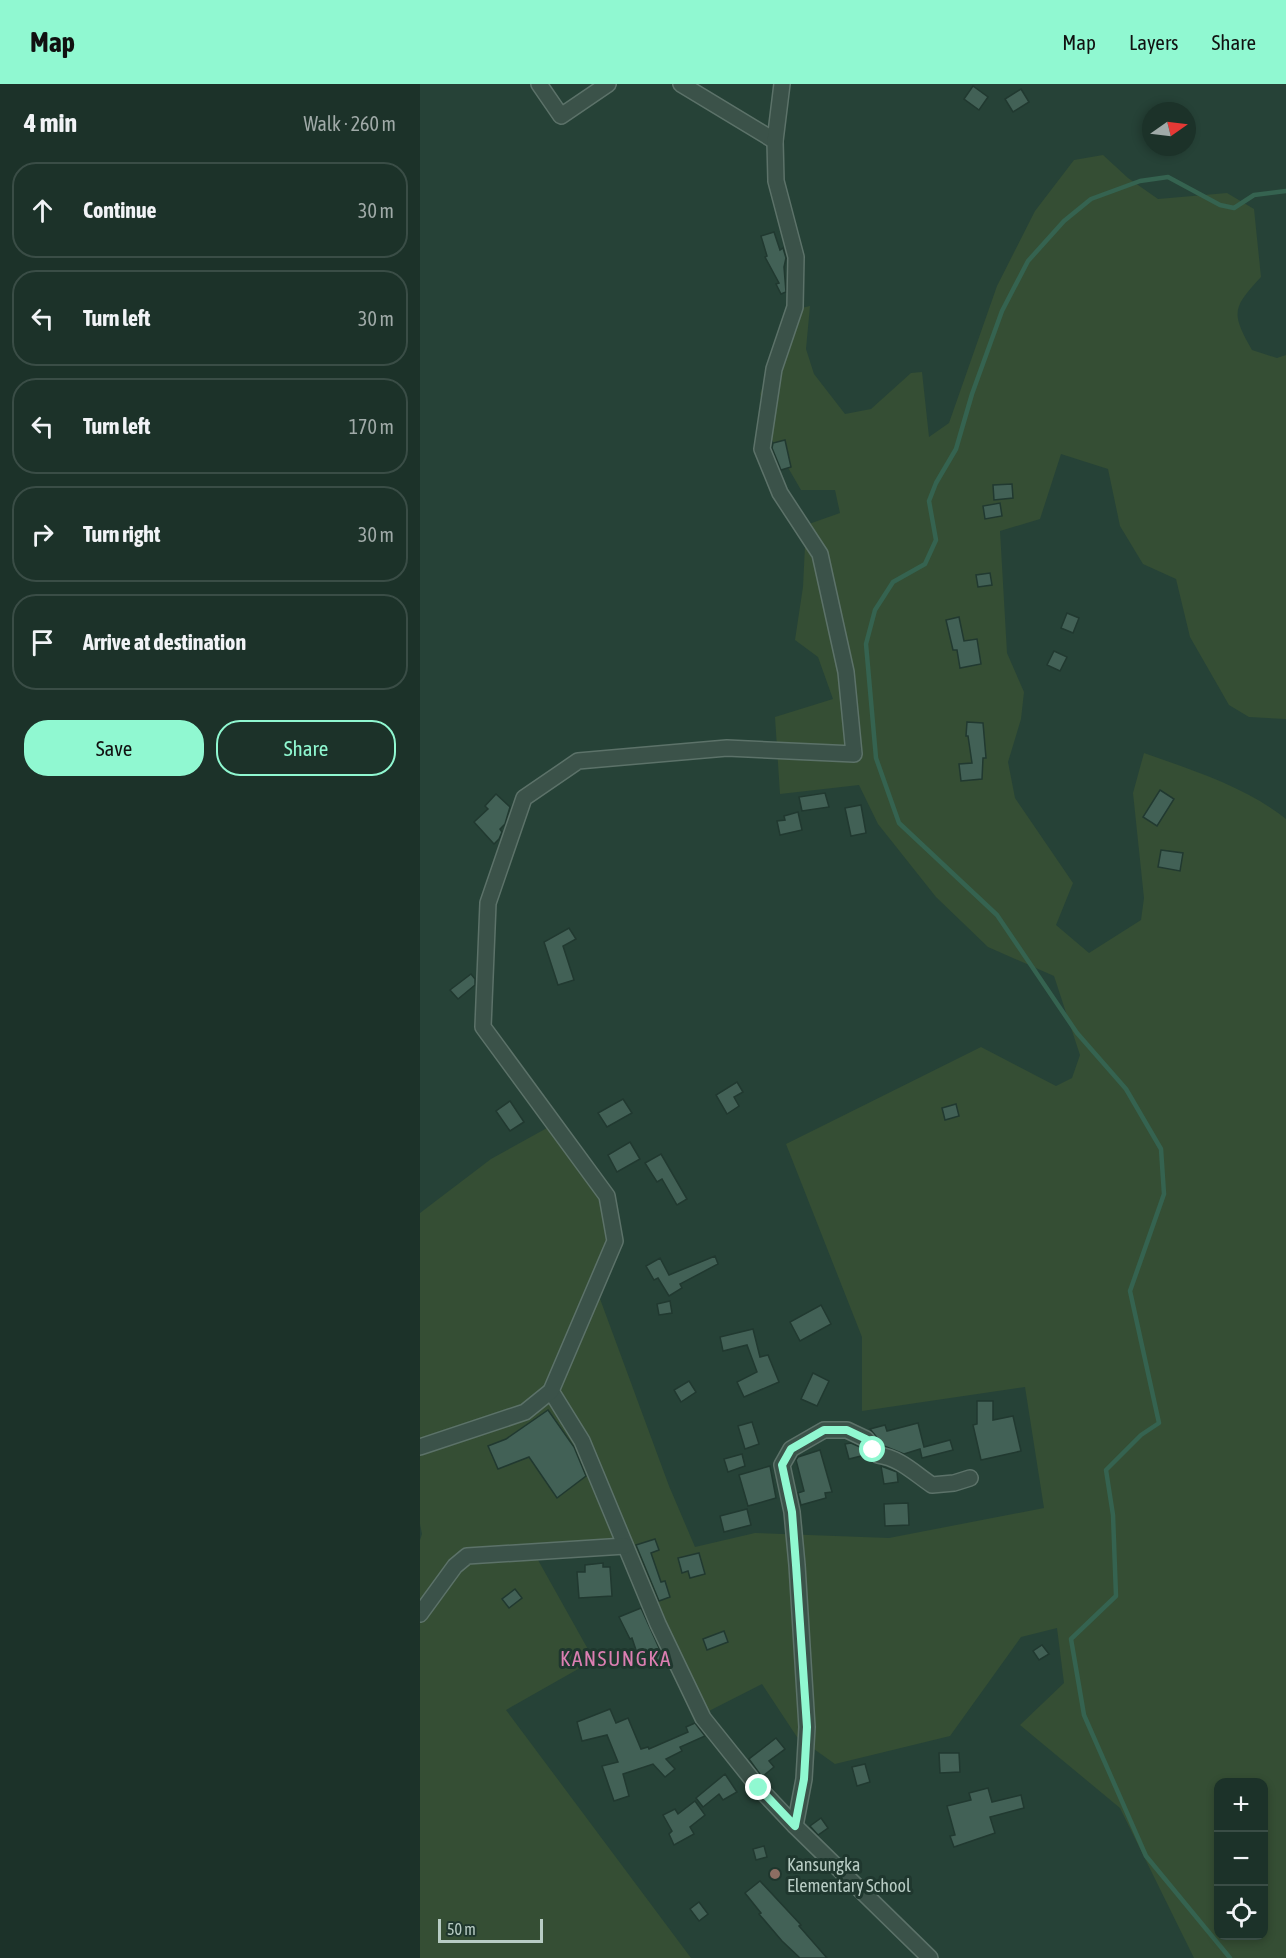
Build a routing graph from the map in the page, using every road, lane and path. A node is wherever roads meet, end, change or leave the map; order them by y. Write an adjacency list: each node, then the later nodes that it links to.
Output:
1 (540, 84): 2 (street)
2 (608, 84)
3 (681, 84): 5 (street)
4 (782, 84): 5 (street)
5 (775, 141): 6 (street)
6 (551, 1391): 7 (street); 9 (street)
7 (420, 1446)
8 (970, 1478): 11 (street)
9 (625, 1546): 10 (street); 11 (street)
10 (420, 1614)
11 (795, 1826): 12 (street)
12 (930, 1958)

